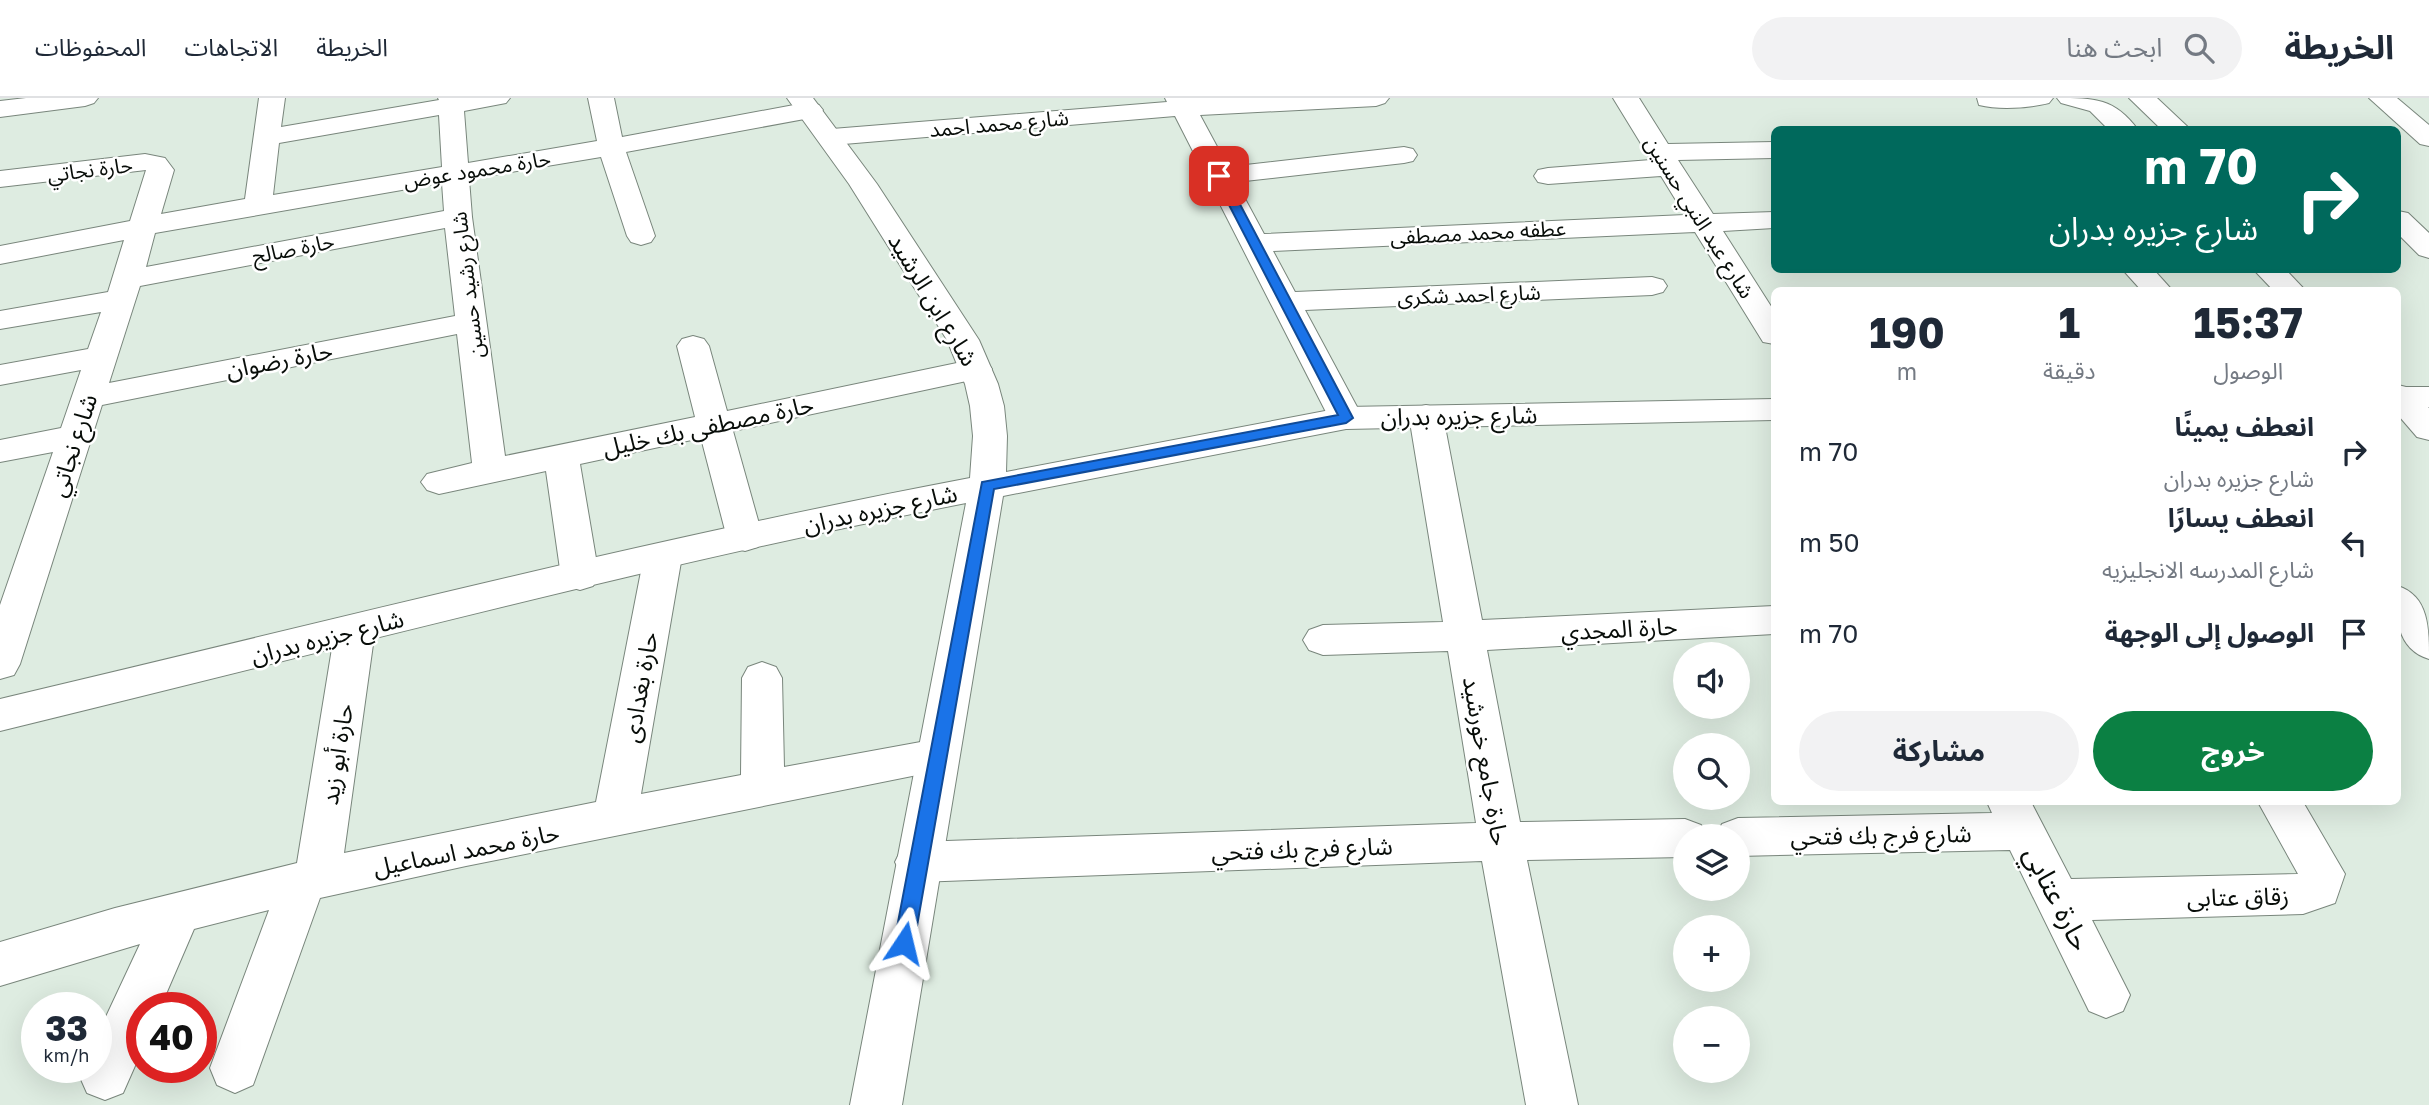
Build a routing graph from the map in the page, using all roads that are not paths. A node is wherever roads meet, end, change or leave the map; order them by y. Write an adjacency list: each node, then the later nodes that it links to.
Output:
1 (85, 98): 14 (street)
2 (272, 98): 19 (street)
3 (497, 98): 12 (street)
4 (601, 98): 21 (street)
5 (1376, 98): 13 (street, شارع محمد احمد)
6 (1626, 98): 24 (street, شارع عبد النبي حسنين)
7 (2040, 98): 11 (street)
8 (2070, 98): 17 (street)
9 (2142, 98): 18 (street)
10 (2382, 98): 20 (street)
11 (1987, 99): 16 (street)
12 (452, 102): 19 (street); 25 (street, شارع رشيد حسين)
13 (1181, 103): 15 (street, شارع محمد احمد); 26 (street)
14 (0, 109)
15 (814, 115): 21 (street, حارة محمود عوض); 51 (street, شارع ابن الرشيد)
16 (2005, 120)
17 (2121, 126)
18 (2174, 126)
19 (268, 137): 29 (street)
20 (2429, 138)
21 (611, 147): 25 (street, حارة محمود عوض); 35 (street)
22 (1771, 150): 24 (street)
23 (1404, 155): 26 (street)
24 (1664, 160): 27 (street); 32 (street, شارع عبد النبي حسنين)
25 (454, 173): 29 (street, حارة محمود عوض); 30 (street, شارع رشيد حسين)
26 (1219, 176): 36 (street)
27 (1548, 176)
28 (0, 179): 34 (street, حارة نجاتي)
29 (258, 205): 34 (street, حارة محمود عوض)
30 (458, 217): 44 (street, حارة صالح); 47 (street, شارع رشيد حسين)
31 (1771, 220): 32 (street, عطفه محمد مصطفى)
32 (1702, 221): 36 (street, عطفه محمد مصطفى); 48 (street, شارع عبد النبي حسنين)
33 (2401, 222): 37 (street)
34 (144, 226): 38 (street, حارة محمود عوض); 44 (street, شارع نجاتي)
35 (641, 236)
36 (1255, 243): 45 (street)
37 (2429, 249)
38 (0, 255)
39 (2141, 273): 42 (street)
40 (2272, 273): 43 (street)
41 (1652, 286): 45 (street, شارع احمد شكرى)
42 (2154, 287)
43 (2287, 287)
44 (124, 289): 46 (street, حارة صالح); 50 (street, شارع نجاتي)
45 (1286, 302): 57 (street)
46 (0, 320)
47 (470, 322): 53 (street, حارة رضوان); 63 (street, شارع رشيد حسين)
48 (1771, 330)
49 (693, 346): 58 (street)
50 (102, 356): 52 (street); 53 (street, شارع نجاتي)
51 (976, 369): 58 (street, حارة مصطفى بك خليل); 65 (street, شارع ابن الرشيد)
52 (0, 375)
53 (88, 397): 60 (street, شارع نجاتي)
54 (2406, 397): 59 (street)
55 (1771, 410): 56 (street, شارع جزيره بدران)
56 (1426, 416): 57 (street, شارع جزيره بدران); 72 (street, حارة جامع خورشيد)
57 (1346, 418): 65 (street, شارع جزيره بدران)
58 (713, 424): 62 (street, حارة مصطفى بك خليل); 66 (street)
59 (2429, 429)
60 (76, 436): 61 (street); 75 (street, شارع نجاتي)
61 (0, 451)
62 (561, 456): 63 (street, حارة مصطفى بك خليل); 68 (street)
63 (490, 471): 64 (street, حارة مصطفى بك خليل)
64 (439, 482)
65 (987, 486): 66 (street, شارع جزيره بدران); 78 (street, شارع ابن الرشيد)
66 (745, 538): 67 (street, شارع جزيره بدران)
67 (663, 556): 68 (street, شارع جزيره بدران); 82 (street, حارة بغدادى)
68 (580, 576): 71 (street, شارع جزيره بدران)
69 (2401, 604): 74 (street)
70 (1771, 620): 72 (street, حارة المجدي)
71 (355, 629): 77 (street, شارع جزيره بدران); 87 (street, حارة أبو زيد)
72 (1464, 636): 73 (street, حارة المجدي); 85 (street, حارة جامع خورشيد)
73 (1323, 640)
74 (2429, 644)
75 (0, 664)
76 (762, 678): 79 (street)
77 (0, 715)
78 (937, 756): 79 (street, حارة محمد اسماعيل); 86 (street, شارع ابن الرشيد)
79 (763, 790): 82 (street, حارة محمد اسماعيل)
80 (2282, 805): 88 (street, زقاق عتابى)
81 (2017, 816): 83 (street, شارع فرج بك فتحي); 88 (street, حارة عتابي)
82 (615, 819): 87 (street, حارة محمد اسماعيل)
83 (1750, 835)
84 (1673, 838): 85 (street, شارع فرج بك فتحي)
85 (1501, 841): 86 (street, شارع فرج بك فتحي); 95 (street, حارة جامع خورشيد)
86 (918, 862): 94 (street, شارع ابن الرشيد)
87 (310, 881): 89 (street, حارة محمد اسماعيل); 93 (street, حارة أبو زيد)
88 (2059, 900): 91 (street, حارة عتابي)
89 (178, 913): 90 (street, حارة محمد اسماعيل); 92 (street)
90 (0, 964)
91 (2106, 995)
92 (112, 1059)
93 (235, 1068)
94 (876, 1105)
95 (1552, 1105)

